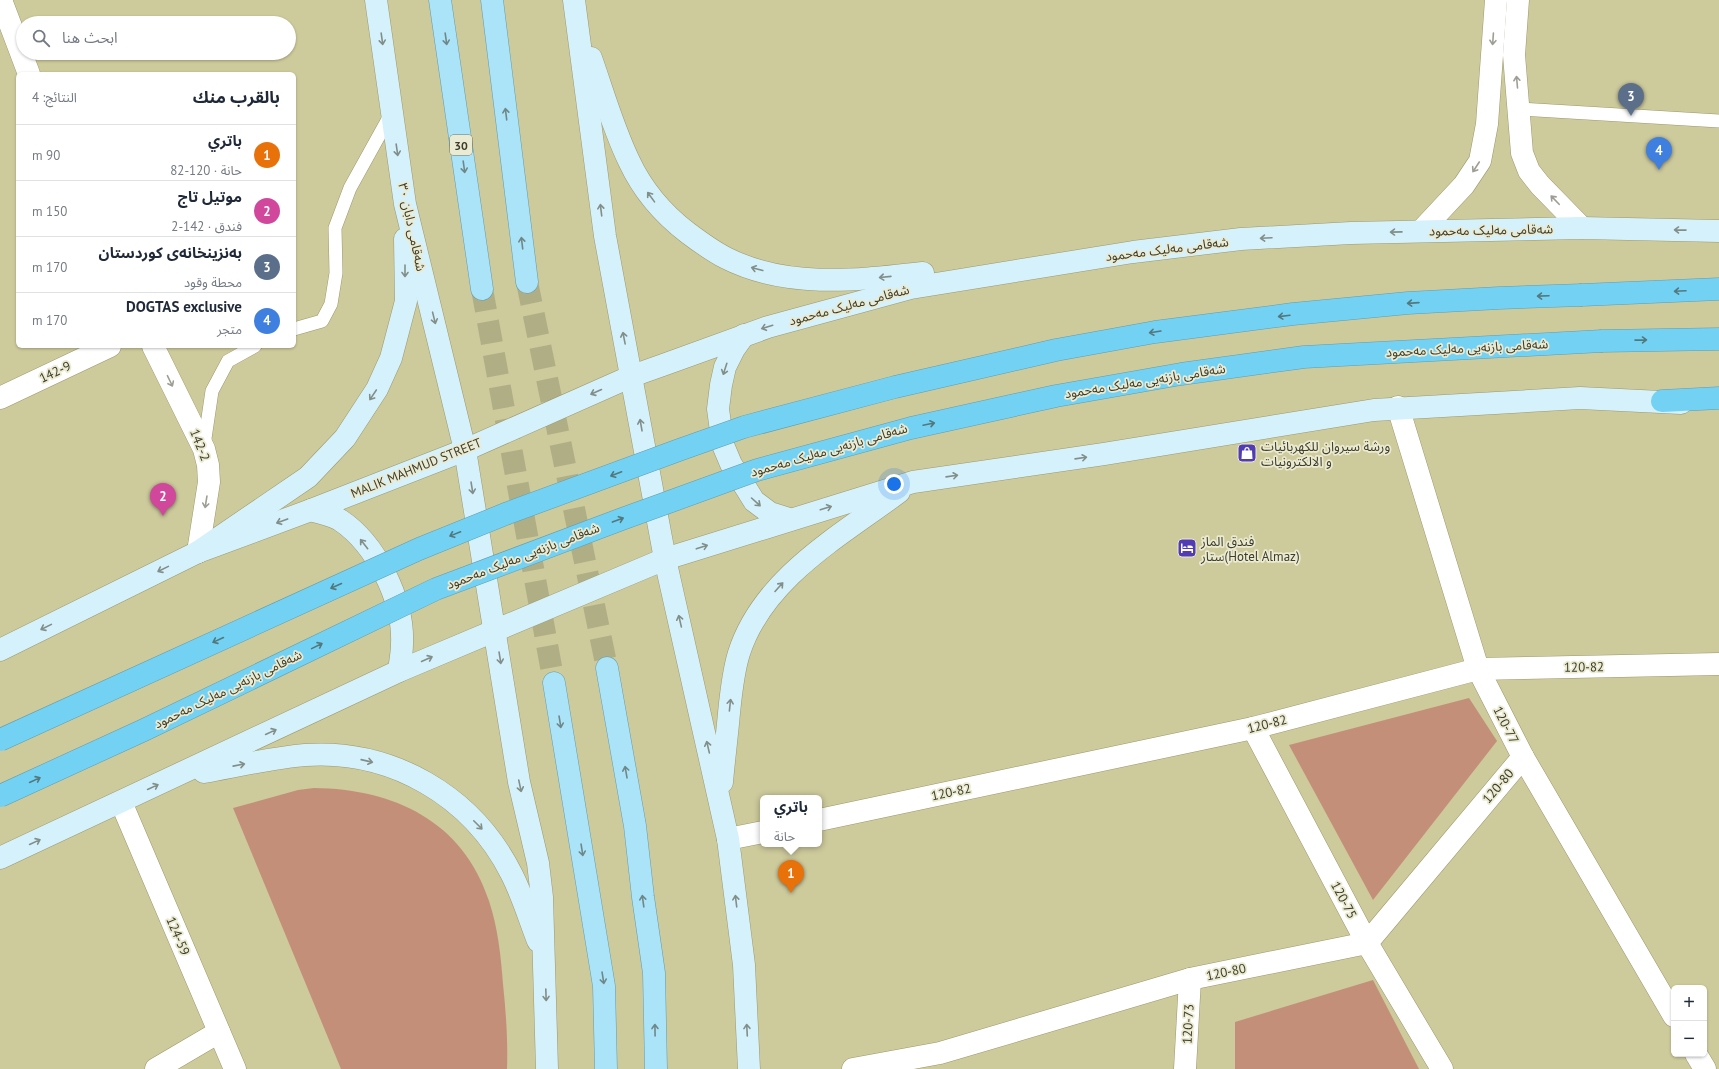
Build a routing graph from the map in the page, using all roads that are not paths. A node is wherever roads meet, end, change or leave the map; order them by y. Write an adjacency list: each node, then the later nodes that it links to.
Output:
1 (1, 0): 8 (street)
2 (376, 0): 12 (main road, شەقامی دابان ٣٠, one-way to 12)
3 (440, 0): 21 (main road, 30, one-way to 21)
4 (492, 0): 19 (main road, one-way to 4)
5 (1496, 0): 16 (street, one-way to 16)
6 (1518, 0): 11 (street, one-way to 6)
7 (575, 9): 18 (main road, one-way to 7); 28 (main road, one-way to 7)
8 (16, 40)
9 (24, 60): 10 (street)
10 (28, 72)
11 (1519, 109): 13 (lane); 15 (street, one-way to 11)
12 (392, 112): 14 (main road, شەقامی دابان ٣٠, one-way to 14); 22 (lane)
13 (1719, 120)
14 (405, 204): 35 (main road, شەقامی دابان ٣٠, one-way to 35); 39 (main road, one-way to 39)
15 (1582, 228): 16 (main road, شەقامی مەلیک مەحمود); 17 (main road, شەقامی مەلیک مەحمود, one-way to 15)
16 (1421, 231): 18 (main road, شەقامی مەلیک مەحمود, one-way to 18)
17 (1719, 231)
18 (1133, 252): 23 (main road, شەقامی مەلیک مەحمود, one-way to 23)
19 (527, 282)
20 (1719, 289): 49 (highway, one-way to 49, bridge)
21 (482, 290)
22 (296, 328)
23 (744, 335): 28 (main road, شەقامی مەلیک مەحمود); 38 (main road, one-way to 38)
24 (1719, 339): 52 (highway, شەقامی بازنەیی مەلیک مەحمود, one-way to 24, bridge)
25 (106, 348): 29 (street, 142-9)
26 (154, 348): 34 (street, 142-2, one-way to 34)
27 (251, 348): 34 (lane)
28 (632, 376): 35 (main road, MALIK MAHMUD STREET, one-way to 35); 40 (main road, one-way to 28)
29 (0, 398)
30 (1719, 398): 31 (highway)
31 (1662, 401): 32 (main road); 33 (main road)
32 (1398, 407): 36 (main road, one-way to 32); 45 (street, 120-77)
33 (1719, 407)
34 (204, 449): 39 (street, 142-2, one-way to 39)
35 (465, 450): 37 (main road, MALIK MAHMUD STREET); 41 (main road, شەقامی دابان ٣٠, one-way to 41)
36 (913, 482): 38 (main road, one-way to 36); 53 (main road, one-way to 36)
37 (311, 510): 39 (main road, MALIK MAHMUD STREET, one-way to 39); 46 (main road, one-way to 37)
38 (789, 519): 40 (main road, one-way to 38)
39 (198, 552): 42 (main road, one-way to 42)
40 (665, 559): 41 (main road); 53 (main road, one-way to 40)
41 (495, 631): 46 (main road, one-way to 41); 60 (main road, شەقامی دابان ٣٠, one-way to 60)
42 (0, 650)
43 (1719, 664): 45 (street, 120-82)
44 (607, 668): 70 (main road, one-way to 44)
45 (1478, 669): 48 (street, 120-82); 50 (street, 120-77)
46 (399, 671): 51 (main road, one-way to 46)
47 (554, 683): 69 (main road, one-way to 69)
48 (1253, 728): 55 (street, 120-82); 59 (street, 120-75)
49 (0, 740)
50 (1523, 757): 59 (street, 120-80); 62 (street, 120-77)
51 (173, 778): 54 (main road, one-way to 51); 60 (main road, one-way to 60)
52 (0, 796)
53 (720, 799): 57 (main road)
54 (121, 802): 58 (main road, one-way to 54); 63 (street, 124-59)
55 (822, 819)
56 (760, 833): 57 (street)
57 (728, 839): 71 (main road, one-way to 57)
58 (0, 858)
59 (1367, 943): 61 (street, 120-80); 74 (street, 120-75)
60 (544, 956): 68 (main road, شەقامی دابان ٣٠, one-way to 68)
61 (1190, 979): 65 (street, 120-80); 73 (street, 120-73)
62 (1671, 1011)
63 (219, 1032): 66 (street); 67 (street, 124-59)
64 (1698, 1057): 75 (street)
65 (940, 1061): 72 (street, 120-80)
66 (156, 1069)
67 (234, 1069)
68 (547, 1069)
69 (606, 1069)
70 (656, 1069)
71 (749, 1069)
72 (853, 1069)
73 (1185, 1069)
74 (1442, 1069)
75 (1705, 1069)

